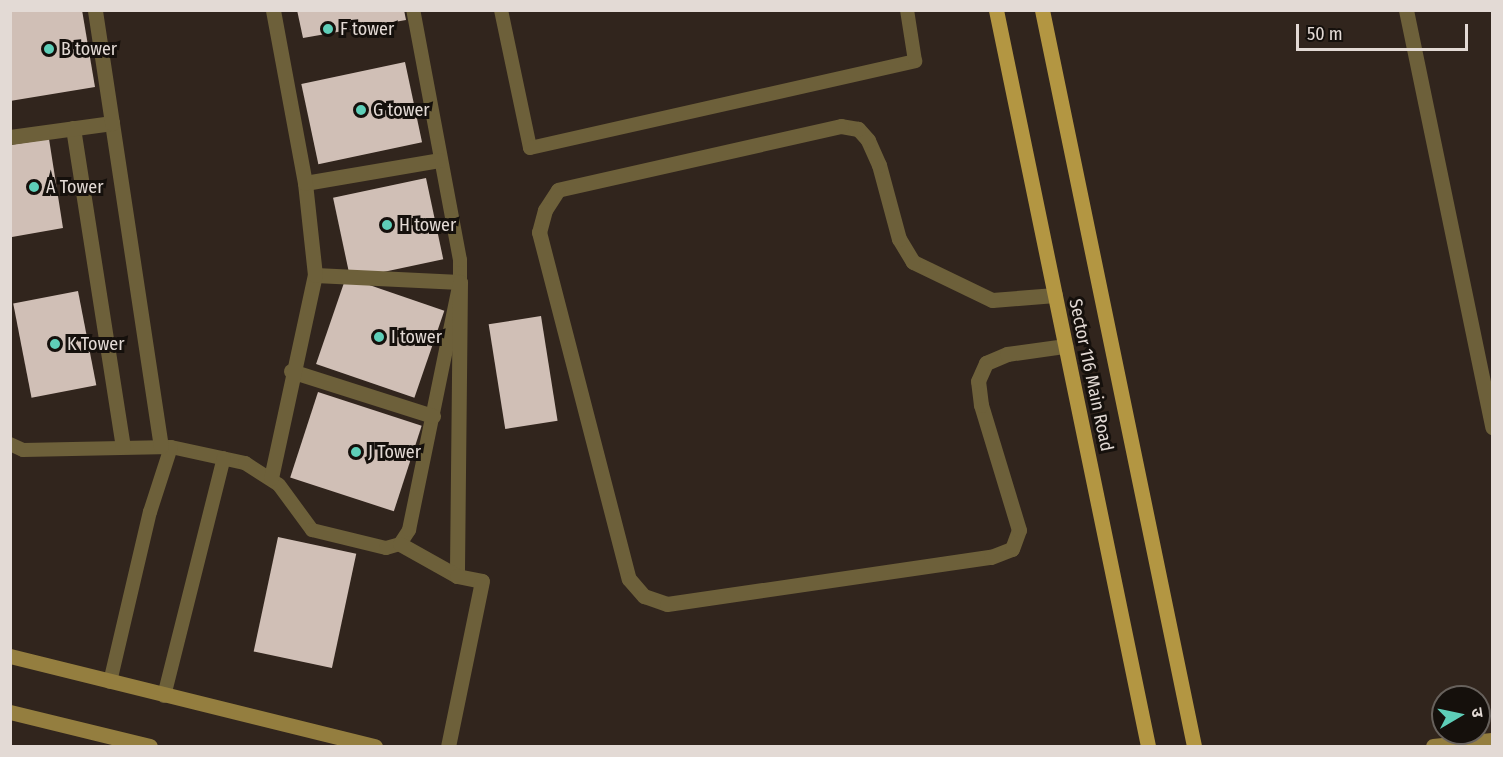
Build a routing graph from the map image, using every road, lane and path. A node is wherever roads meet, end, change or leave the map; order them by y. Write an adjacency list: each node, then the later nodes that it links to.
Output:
1 (95, 10): 9 (street)
2 (273, 10): 13 (street)
3 (413, 10): 12 (lane)
4 (501, 10): 5 (lane)
5 (907, 10)
6 (996, 10): 16 (main road, Sector 116 Main Road)
7 (1042, 10): 37 (main road, Sector 116 Main Road)
8 (1406, 10): 20 (street)
9 (112, 123): 10 (street); 23 (street)
10 (73, 128): 11 (street); 22 (street)
11 (10, 137)
12 (440, 160): 13 (street); 15 (lane)
13 (305, 183): 14 (street)
14 (315, 275): 15 (street); 18 (street)
15 (460, 282): 19 (lane); 27 (street)
16 (1055, 295): 17 (main road, Sector 116 Main Road); 17 (street)
17 (1065, 346): 36 (main road, Sector 116 Main Road)
18 (291, 371): 19 (street); 25 (street)
19 (434, 416): 26 (lane)
20 (1492, 427)
21 (10, 444): 22 (lane)
22 (123, 446): 23 (lane)
23 (166, 446): 24 (lane); 29 (lane)
24 (224, 458): 25 (lane); 30 (lane)
25 (271, 478): 26 (lane)
26 (400, 543): 27 (street)
27 (457, 576): 35 (street)
28 (10, 656): 29 (street)
29 (110, 682): 30 (street)
30 (164, 696): 34 (street)
31 (10, 711): 33 (street)
32 (1492, 740): 38 (street)
33 (150, 747)
34 (375, 747)
35 (448, 747)
36 (1148, 747)
37 (1194, 747)
38 (1433, 747)

